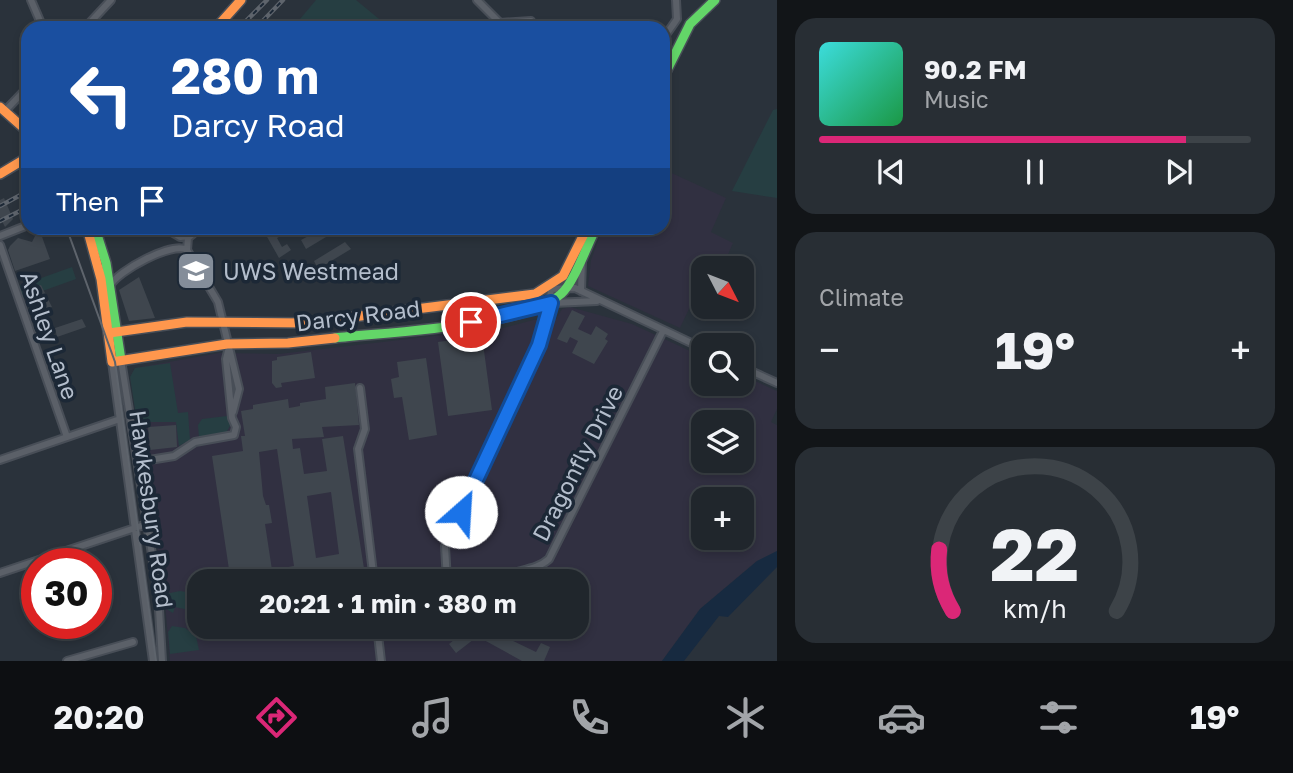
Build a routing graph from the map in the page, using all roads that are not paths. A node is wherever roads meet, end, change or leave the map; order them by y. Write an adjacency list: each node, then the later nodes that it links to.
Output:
1 (31, 0): 8 (street)
2 (111, 0): 9 (street)
3 (242, 0): 10 (street)
4 (477, 0): 11 (street)
5 (676, 0): 12 (street)
6 (715, 0): 7 (street)
7 (703, 3): 13 (street)
8 (40, 21)
9 (92, 21)
10 (222, 21)
11 (498, 21)
12 (670, 29)
13 (670, 64)
14 (21, 93): 15 (street)
15 (2, 109): 16 (street)
16 (21, 126)
17 (21, 161): 18 (street)
18 (0, 174)
19 (21, 228): 28 (street)
20 (84, 235): 35 (street, Hawkesbury Road)
21 (90, 235): 35 (street, Hawkesbury Road)
22 (97, 235): 33 (street, Hawkesbury Road)
23 (170, 235): 30 (street)
24 (177, 235): 25 (street)
25 (191, 235): 31 (street)
26 (585, 235): 38 (street)
27 (593, 235): 32 (street)
28 (0, 236)
29 (0, 245): 52 (street, Ashley Lane)
30 (173, 248): 31 (street); 34 (street)
31 (187, 250): 42 (street)
32 (582, 257): 37 (street); 39 (street)
33 (106, 263): 34 (street); 36 (street, Hawkesbury Road)
34 (126, 270): 36 (street)
35 (101, 279): 44 (street, Hawkesbury Road)
36 (110, 286): 44 (street, Hawkesbury Road)
37 (568, 286): 38 (street); 39 (street); 41 (street)
38 (551, 289): 41 (street); 42 (street, Darcy Road)
39 (582, 291): 40 (street)
40 (599, 301): 41 (street); 43 (street)
41 (551, 303): 46 (street, Darcy Road); 58 (street)
42 (222, 321): 44 (street, Darcy Road); 46 (street)
43 (663, 331): 45 (street); 59 (street, Dragonfly Drive)
44 (113, 332): 47 (street, Hawkesbury Road)
45 (691, 343)
46 (228, 348): 47 (street, Darcy Road); 54 (street)
47 (117, 361): 51 (street, Hawkesbury Road); 54 (street, Hawkesbury Road)
48 (754, 372): 49 (street)
49 (777, 383)
50 (360, 388): 57 (street)
51 (120, 419): 52 (street); 56 (street, Hawkesbury Road)
52 (67, 437): 53 (street)
53 (0, 460)
54 (137, 462): 55 (street, Hawkesbury Road)
55 (147, 524): 56 (street); 65 (street, Hawkesbury Road)
56 (135, 528): 60 (street); 64 (street, Hawkesbury Road)
57 (373, 569)
58 (446, 569)
59 (523, 569)
60 (0, 573)
61 (378, 639): 66 (street)
62 (132, 642): 63 (street)
63 (67, 661)
64 (153, 661)
65 (162, 661)
66 (381, 661)

